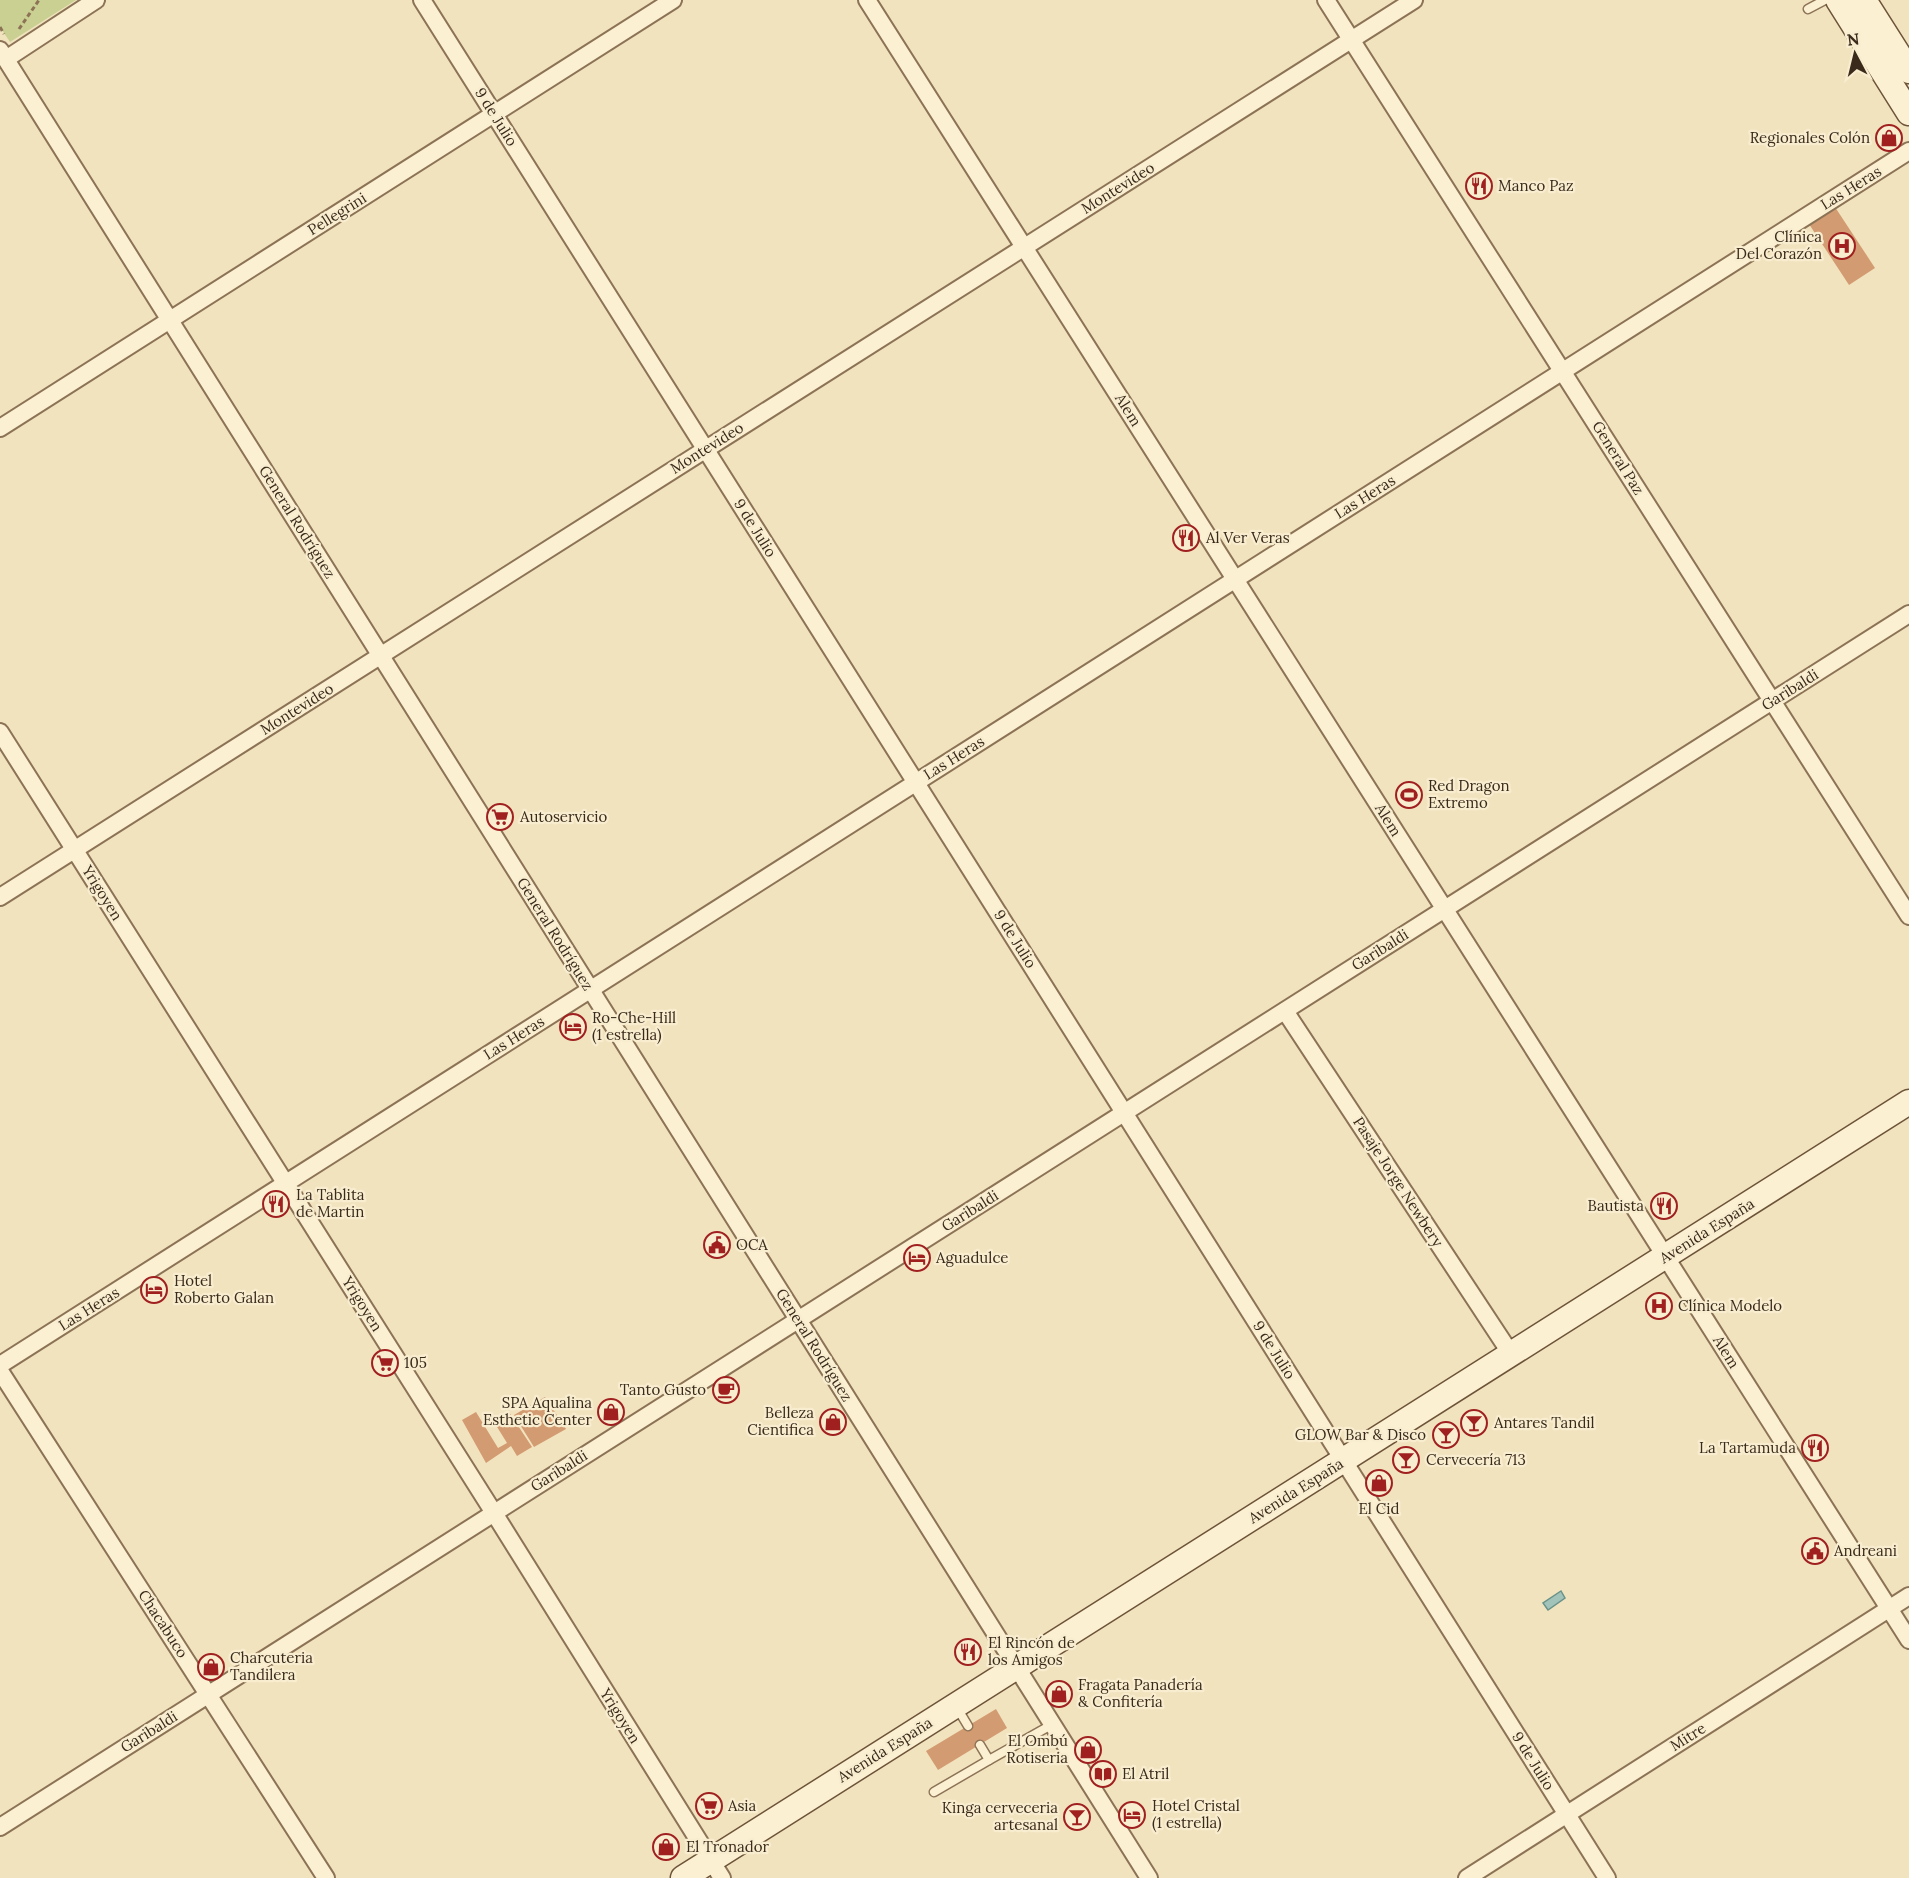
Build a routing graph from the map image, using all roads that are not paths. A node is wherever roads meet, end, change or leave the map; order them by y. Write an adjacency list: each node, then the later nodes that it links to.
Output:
1 (96, 0): 12 (street)
2 (422, 0): 15 (street, 9 de Julio)
3 (673, 0): 15 (street, Pellegrini)
4 (867, 0): 17 (street, Alem)
5 (1326, 0): 11 (street, General Paz)
6 (1414, 0): 11 (street, Montevideo)
7 (1825, 0): 10 (lane)
8 (1838, 0): 14 (main road)
9 (1864, 0): 13 (main road)
10 (1808, 9)
11 (1352, 40): 17 (street, Montevideo); 19 (street, General Paz)
12 (3, 55): 18 (street, General Rodríguez)
13 (1909, 71)
14 (1909, 113)
15 (494, 114): 18 (street, Pellegrini); 21 (street, 9 de Julio)
16 (1909, 151): 19 (street, Las Heras)
17 (1024, 247): 21 (street, Montevideo); 22 (street, Alem)
18 (170, 320): 20 (street, Pellegrini); 24 (street, General Rodríguez)
19 (1563, 371): 22 (street, Las Heras); 25 (street, General Paz)
20 (0, 428)
21 (706, 449): 24 (street, Montevideo); 27 (street, 9 de Julio)
22 (1236, 579): 27 (street, Las Heras); 30 (street, Alem)
23 (1909, 614): 25 (street, Garibaldi)
24 (380, 656): 28 (street, Montevideo); 32 (street, General Rodríguez)
25 (1772, 701): 30 (street, Garibaldi); 31 (street, General Paz)
26 (0, 732): 28 (street, Yrigoyen)
27 (916, 782): 32 (street, Las Heras); 35 (street, 9 de Julio)
28 (75, 849): 29 (street, Montevideo); 36 (street, Yrigoyen)
29 (0, 897)
30 (1445, 909): 33 (street, Garibaldi); 37 (street, Alem)
31 (1909, 916)
32 (591, 990): 36 (street, Las Heras); 38 (street, General Rodríguez)
33 (1285, 1011): 35 (street, Garibaldi); 39 (street, Pasaje Jorge Newbery)
34 (1909, 1102): 37 (main road, Avenida España)
35 (1124, 1113): 38 (street, Garibaldi); 42 (street, 9 de Julio)
36 (286, 1183): 40 (street, Las Heras); 43 (street, Yrigoyen)
37 (1666, 1257): 39 (main road, Avenida España); 45 (street, Alem)
38 (798, 1320): 43 (street, Garibaldi); 47 (street, General Rodríguez)
39 (1511, 1354): 42 (main road, Avenida España)
40 (0, 1365)
41 (0, 1371): 48 (street, Chacabuco)
42 (1344, 1461): 47 (main road, Avenida España); 53 (street, 9 de Julio)
43 (494, 1513): 48 (street, Garibaldi); 55 (street, Yrigoyen)
44 (1909, 1596): 45 (street, Mitre)
45 (1889, 1609): 46 (street, Alem); 53 (street, Mitre)
46 (1909, 1640)
47 (1017, 1667): 49 (street, General Rodríguez); 55 (main road, Avenida España)
48 (208, 1695): 54 (street, Garibaldi); 56 (street, Chacabuco)
49 (1053, 1724): 51 (lane); 58 (street, General Rodríguez)
50 (980, 1745): 51 (lane)
51 (989, 1760): 52 (lane)
52 (934, 1792)
53 (1567, 1814): 59 (street, Mitre); 60 (street, 9 de Julio)
54 (0, 1827)
55 (716, 1869): 57 (main road, Avenida España)
56 (326, 1878)
57 (683, 1878)
58 (1149, 1878)
59 (1467, 1878)
60 (1607, 1878)

